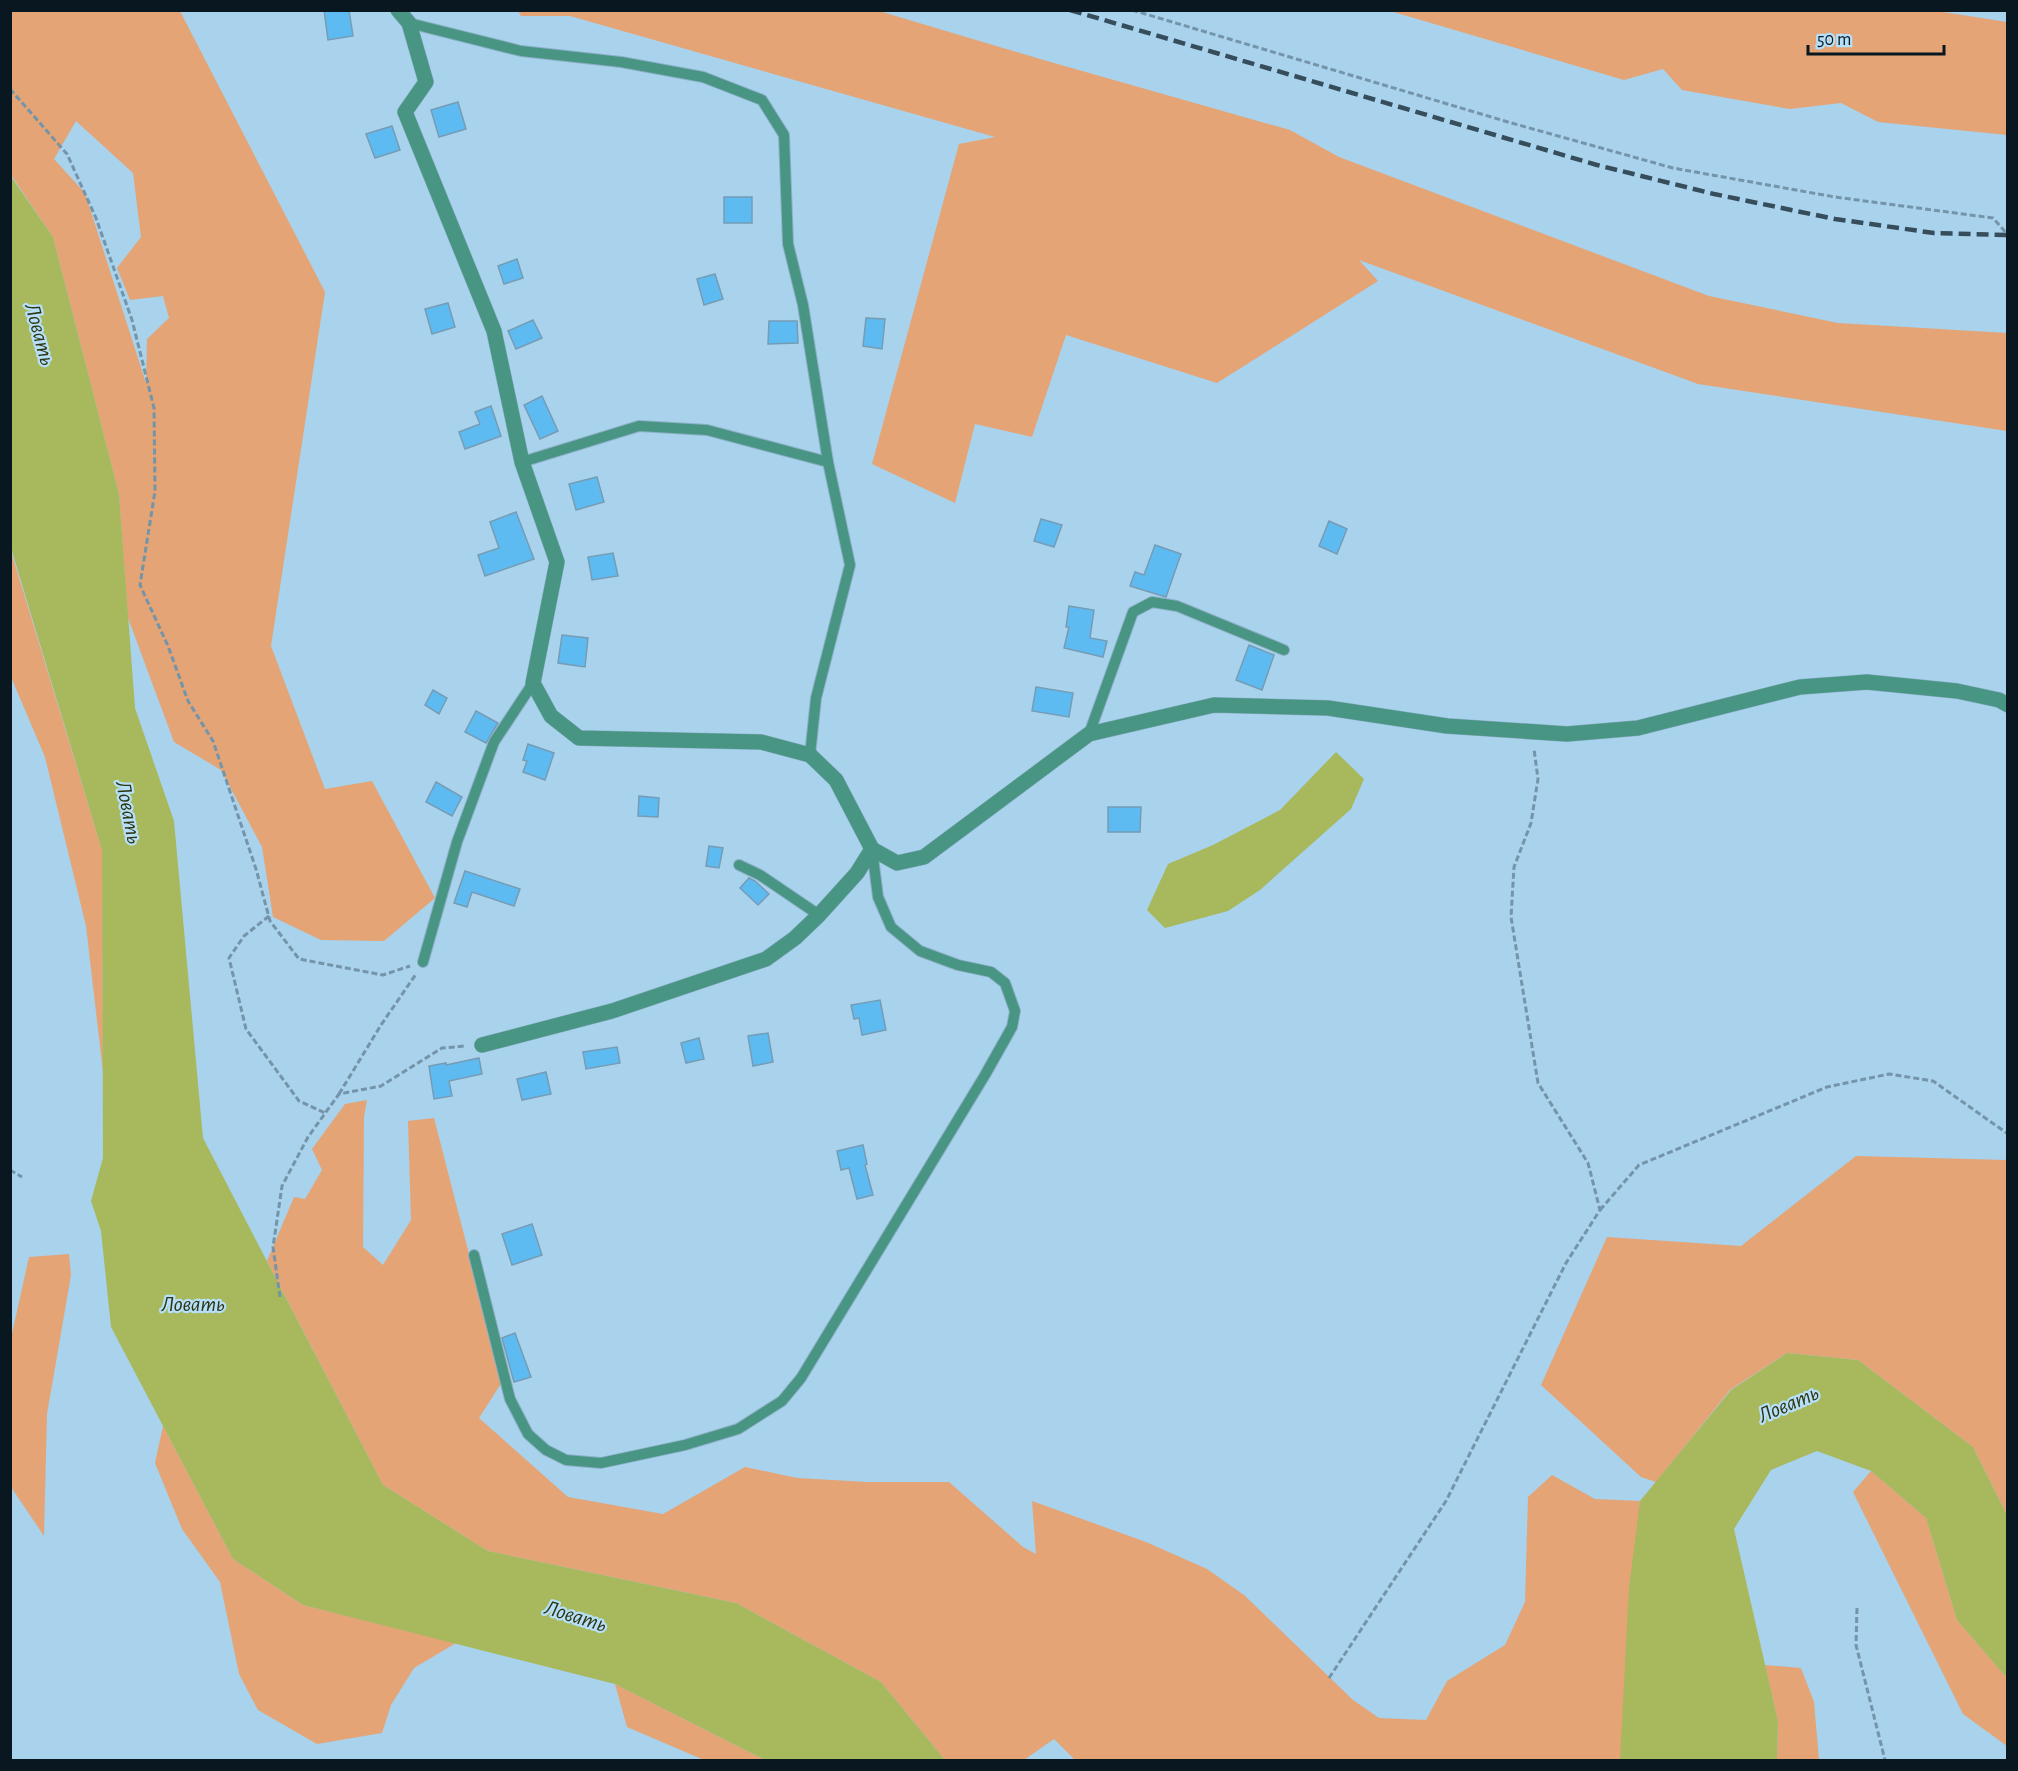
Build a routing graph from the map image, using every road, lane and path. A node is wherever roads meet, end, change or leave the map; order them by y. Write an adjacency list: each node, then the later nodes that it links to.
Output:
1 (398, 10): 3 (street)
2 (1132, 10): 5 (path)
3 (409, 23): 6 (street); 7 (lane)
4 (10, 89): 17 (path)
5 (2007, 235)
6 (522, 462): 7 (lane); 9 (street)
7 (828, 462): 13 (lane)
8 (1284, 650): 12 (lane)
9 (533, 683): 13 (street); 18 (lane)
10 (2007, 705): 11 (street)
11 (1532, 732): 12 (street); 25 (path)
12 (1089, 734): 14 (street)
13 (810, 755): 14 (street)
14 (872, 849): 16 (street); 26 (lane)
15 (739, 865): 16 (lane)
16 (819, 915): 19 (street)
17 (269, 916): 18 (path); 21 (path)
18 (423, 962): 20 (path)
19 (482, 1045): 20 (path)
20 (339, 1094): 21 (path)
21 (326, 1113): 27 (path)
22 (2007, 1134): 25 (path)
23 (10, 1170): 24 (path)
24 (22, 1177)
25 (1600, 1210): 29 (path)
26 (474, 1255)
27 (280, 1297)
28 (1857, 1608): 30 (path)
29 (1329, 1678)
30 (1885, 1761)

